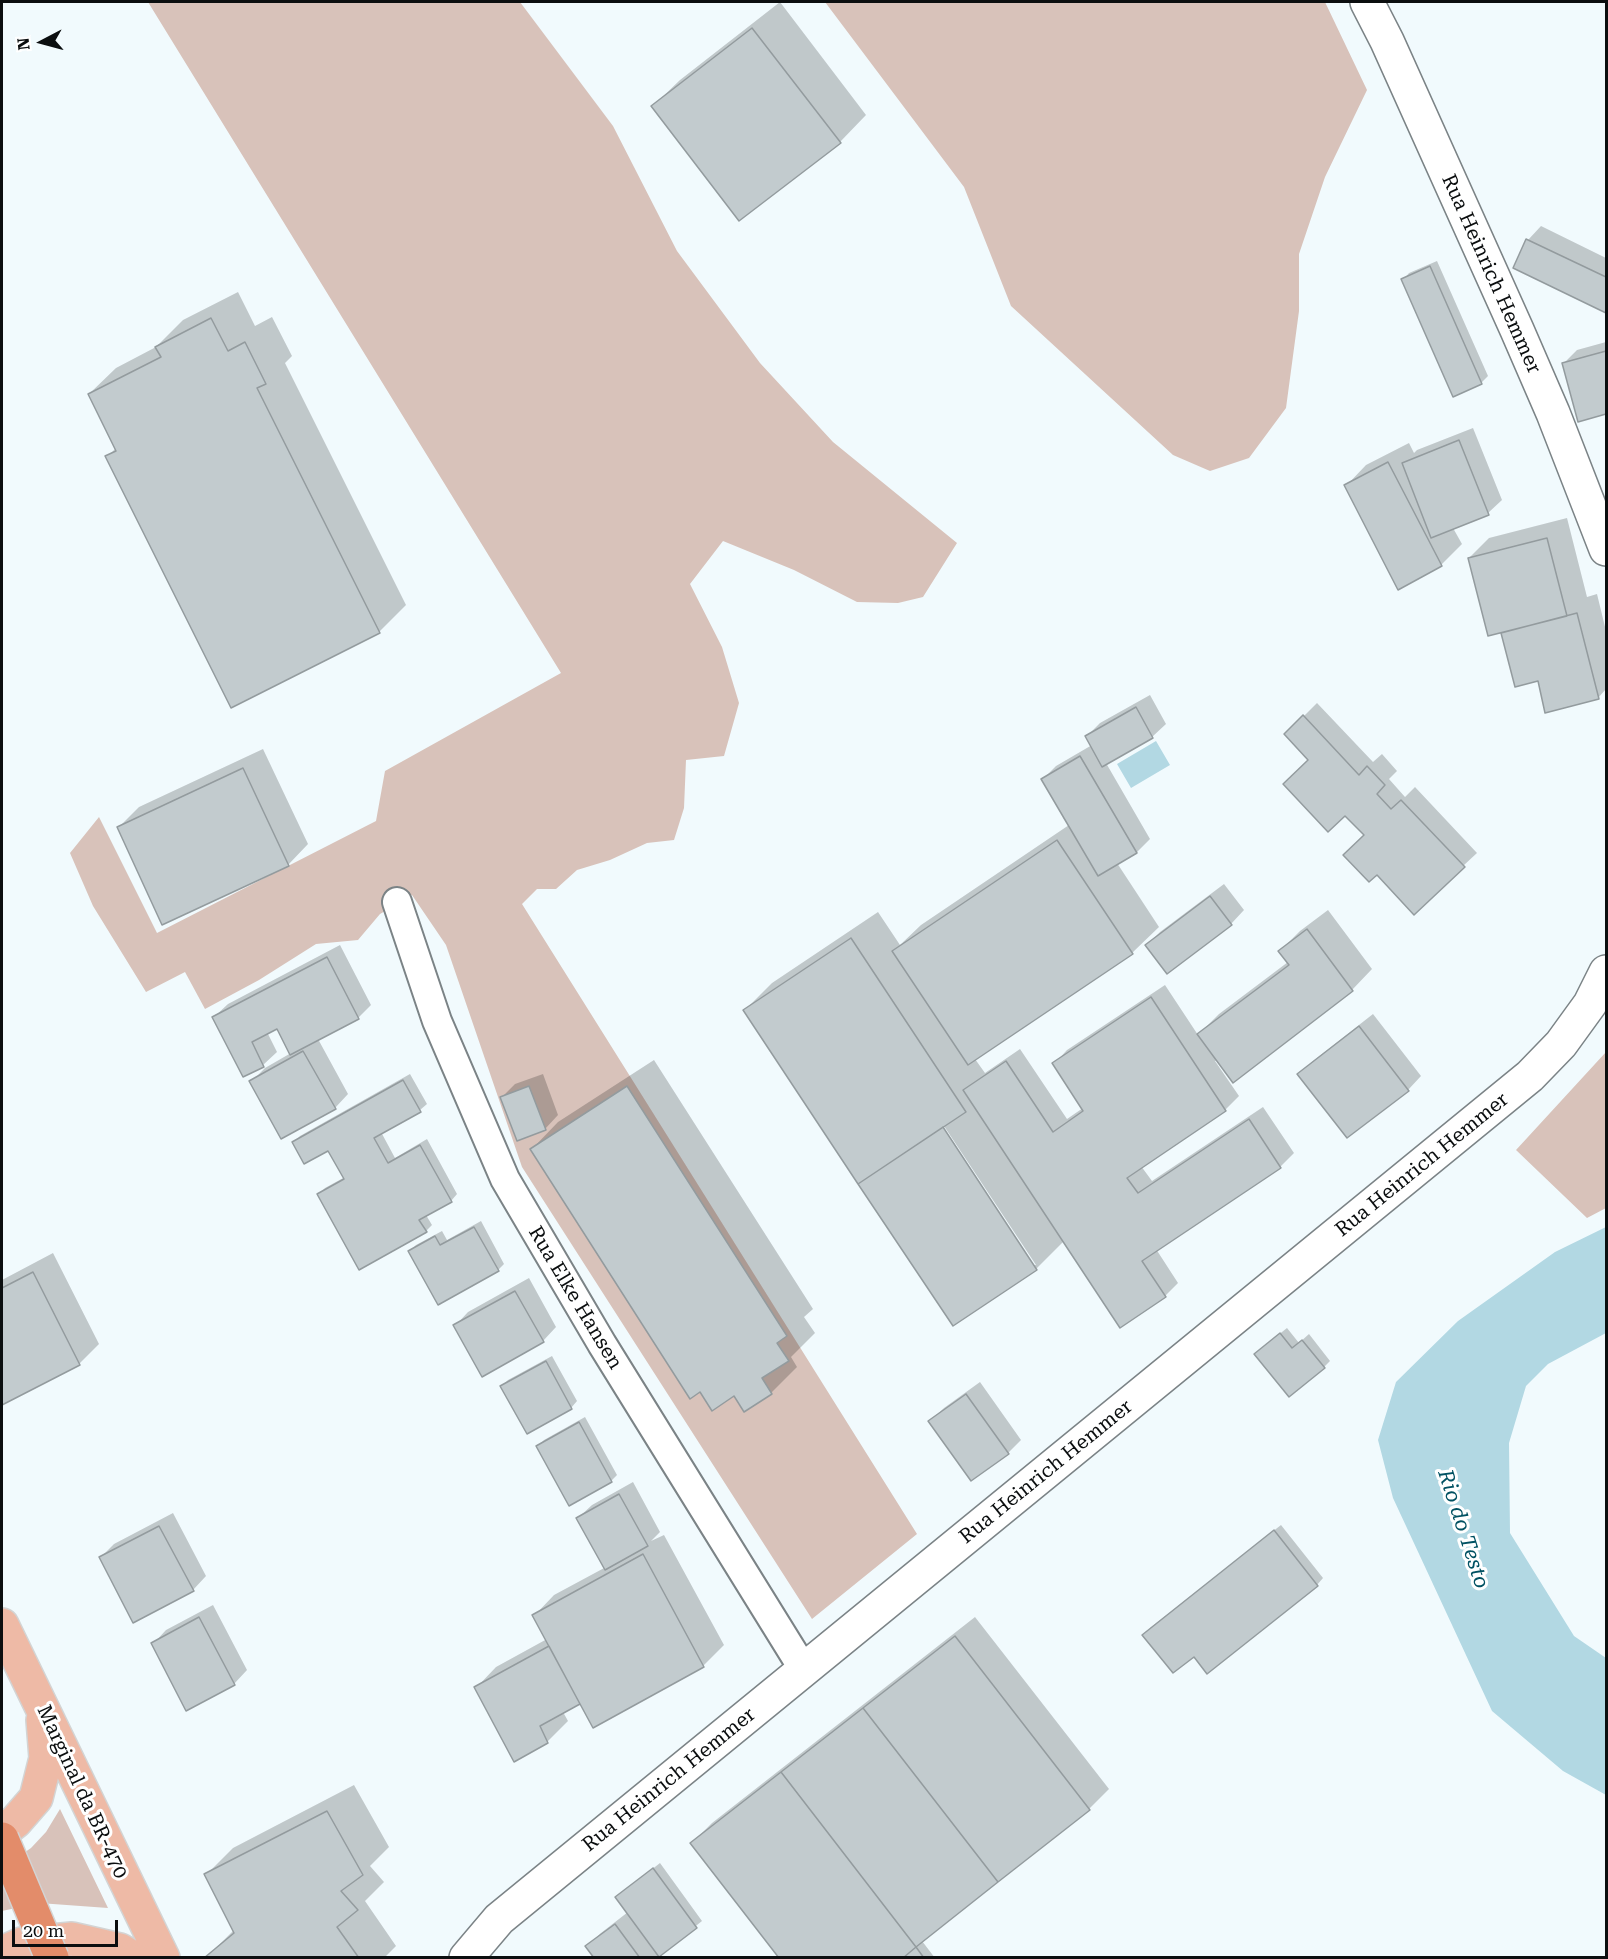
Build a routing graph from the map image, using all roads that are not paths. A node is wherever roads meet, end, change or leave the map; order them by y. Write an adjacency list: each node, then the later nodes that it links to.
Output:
1 (1367, 2): 2 (street, Rua Heinrich Hemmer)
2 (1606, 549)
3 (397, 902): 6 (street, Rua Elke Hansen)
4 (1606, 972): 6 (street, Rua Heinrich Hemmer)
5 (2, 1625): 7 (main road, Marginal da BR-470)
6 (804, 1670): 14 (street, Rua Heinrich Hemmer)
7 (42, 1707): 8 (main road); 13 (main road, Marginal da BR-470)
8 (2, 1832)
9 (2, 1839): 11 (highway, bridge)
10 (2, 1953): 12 (main road)
11 (52, 1958)
12 (133, 1958)
13 (164, 1958)
14 (466, 1958)

